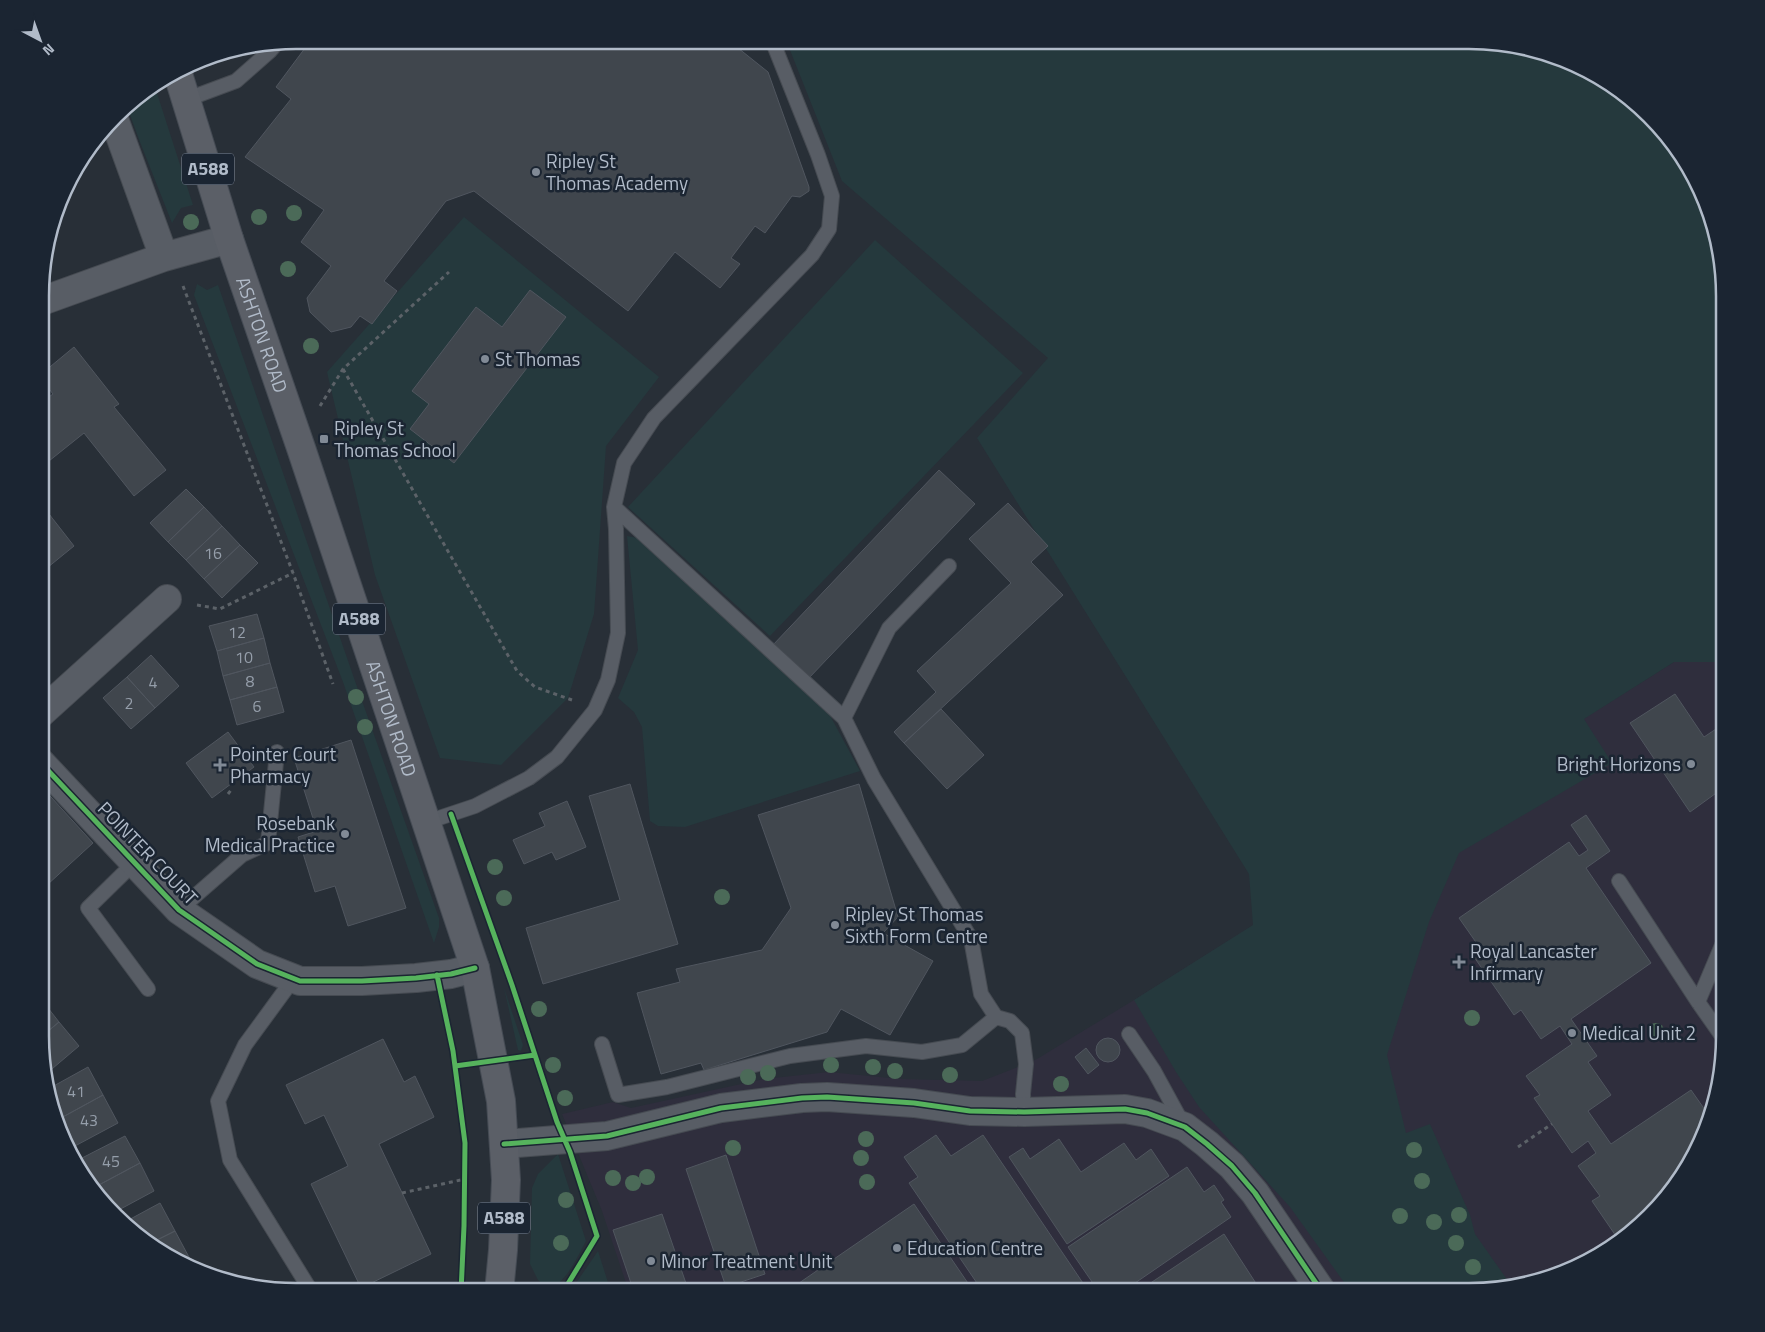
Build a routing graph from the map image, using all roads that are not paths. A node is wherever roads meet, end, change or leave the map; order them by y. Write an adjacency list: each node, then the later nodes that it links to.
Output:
1 (776, 49): 9 (lane)
2 (271, 50): 4 (lane)
3 (179, 78): 4 (main road, ASHTON ROAD / A588)
4 (185, 100): 6 (main road, ASHTON ROAD / A588)
5 (116, 126): 7 (street)
6 (228, 239): 7 (street); 16 (main road, ASHTON ROAD / A588)
7 (164, 257): 8 (street)
8 (49, 298)
9 (614, 506): 13 (lane); 16 (lane)
10 (950, 566): 13 (lane)
11 (167, 599): 12 (street)
12 (49, 706)
13 (844, 718): 25 (lane)
14 (277, 752): 19 (lane)
15 (49, 772): 17 (street, POINTER COURT)
16 (427, 822): 21 (main road, ASHTON ROAD / A588)
17 (134, 863): 19 (street, POINTER COURT); 23 (lane)
18 (1619, 881): 24 (lane)
19 (179, 910): 22 (street, POINTER COURT)
20 (1716, 958): 24 (lane)
21 (475, 968): 22 (street, POINTER COURT); 31 (main road, ASHTON ROAD / A588)
22 (294, 978): 32 (lane)
23 (148, 989)
24 (1698, 1002): 26 (lane)
25 (996, 1017): 28 (lane); 29 (lane)
26 (1716, 1028)
27 (1129, 1034): 30 (lane)
28 (602, 1044)
29 (1024, 1112): 30 (street); 31 (street)
30 (1184, 1127): 34 (street)
31 (504, 1144): 33 (main road, ASHTON ROAD / A588)
32 (305, 1283)
33 (500, 1283)
34 (1316, 1283)

